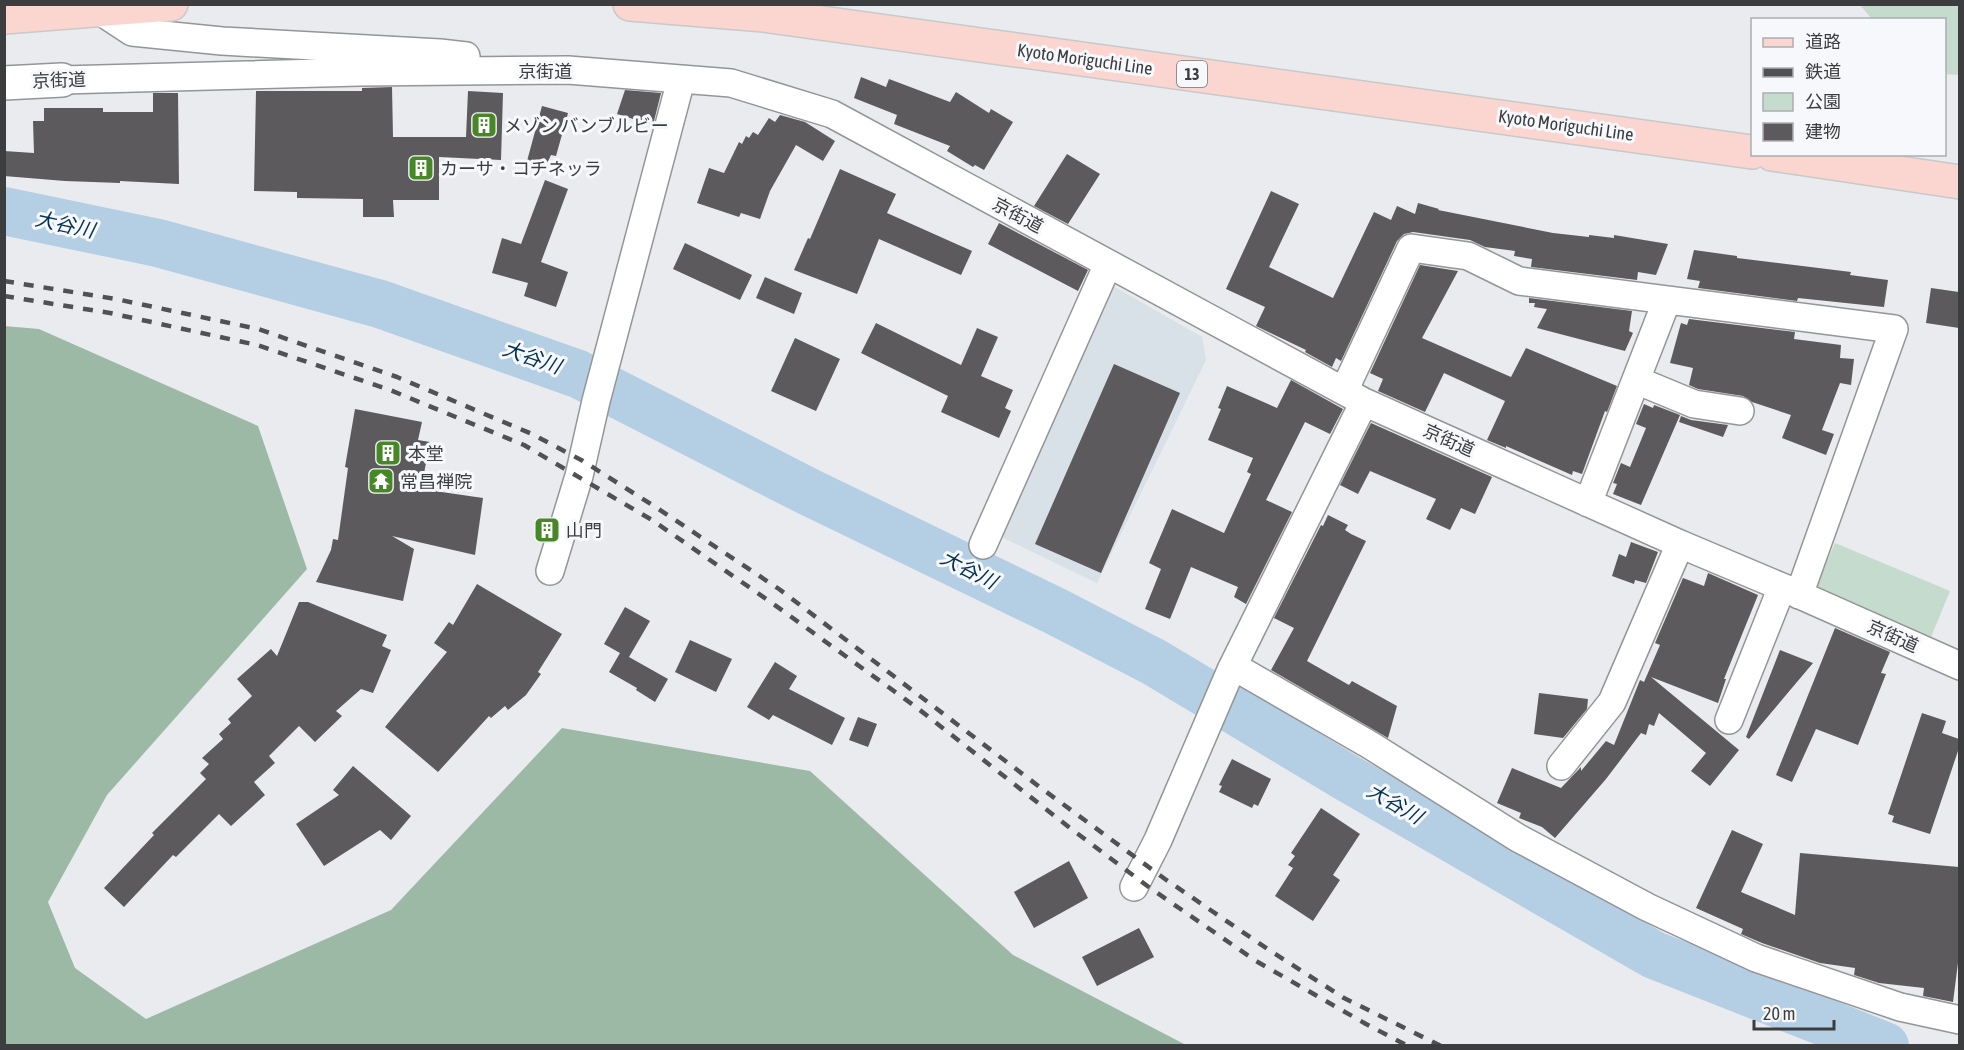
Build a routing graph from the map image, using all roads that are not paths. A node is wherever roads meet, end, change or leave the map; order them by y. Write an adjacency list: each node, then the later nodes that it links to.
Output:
1 (171, 4): 3 (main road)
2 (630, 4): 9 (main road, Kyoto Moriguchi Line / 13)
3 (98, 9): 4 (main road); 5 (street)
4 (4, 16)
5 (568, 70): 6 (street, 京街道); 7 (street, 京街道)
6 (62, 80): 8 (street, 京街道)
7 (681, 80): 12 (street, 京街道); 20 (street)
8 (4, 83)
9 (1751, 152)
10 (1785, 156): 11 (main road)
11 (1959, 182)
12 (1108, 264): 15 (street, 京街道); 19 (street)
13 (1667, 300): 14 (street); 15 (street); 21 (street)
14 (1636, 380): 16 (street); 17 (street)
15 (1354, 397): 17 (street, 京街道); 23 (street)
16 (1740, 411)
17 (1588, 503): 18 (street, 京街道)
18 (1680, 544): 21 (street, 京街道); 25 (street)
19 (983, 545)
20 (550, 571)
21 (1791, 591): 22 (street, 京街道); 24 (street)
22 (1959, 666)
23 (1232, 668): 26 (street); 27 (street)
24 (1729, 720)
25 (1561, 766)
26 (1134, 887)
27 (1959, 1020)

